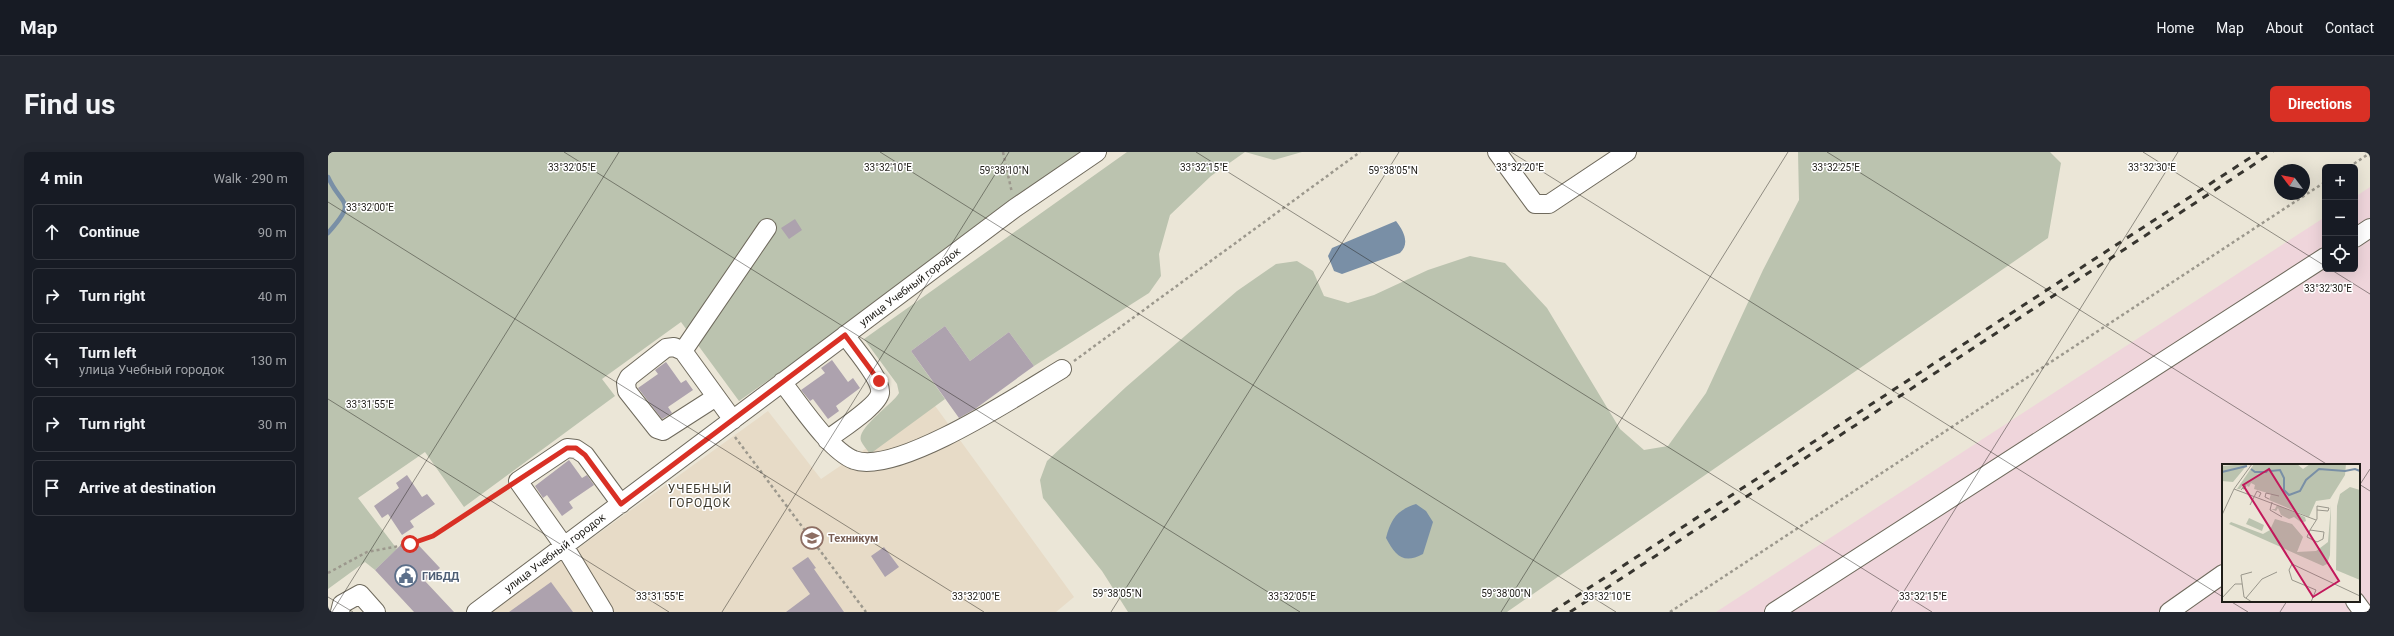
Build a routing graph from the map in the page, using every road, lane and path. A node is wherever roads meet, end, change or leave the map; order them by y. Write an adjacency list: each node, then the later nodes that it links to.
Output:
1 (1003, 152): 9 (path)
2 (1097, 152): 9 (lane, улица Учебный городок)
3 (1360, 152): 16 (path)
4 (1497, 152): 5 (lane)
5 (1627, 152)
6 (2370, 153): 7 (path)
7 (2353, 164)
8 (2322, 184): 32 (path)
9 (1015, 208): 14 (lane, улица Учебный городок)
10 (767, 228): 15 (lane)
11 (2370, 228): 12 (lane)
12 (2358, 236)
13 (2322, 259): 33 (lane)
14 (845, 335): 17 (lane, улица Учебный городок); 20 (lane)
15 (683, 351): 18 (lane); 18 (lane)
16 (1062, 369): 20 (lane)
17 (782, 382): 19 (lane, улица Учебный городок); 20 (lane)
18 (716, 397): 19 (lane)
19 (729, 423): 22 (lane, улица Учебный городок); 31 (path)
20 (827, 440)
21 (518, 481): 22 (lane); 23 (lane); 24 (path)
22 (621, 504): 23 (lane, улица Учебный городок)
23 (564, 546): 29 (lane, улица Учебный городок); 30 (lane)
24 (328, 573)
25 (2222, 575): 34 (lane)
26 (2356, 602): 35 (lane)
27 (340, 612): 28 (lane)
28 (376, 612)
29 (476, 612)
30 (604, 612)
31 (866, 612)
32 (1670, 612)
33 (1774, 612)
34 (2169, 612)
35 (2363, 612)

